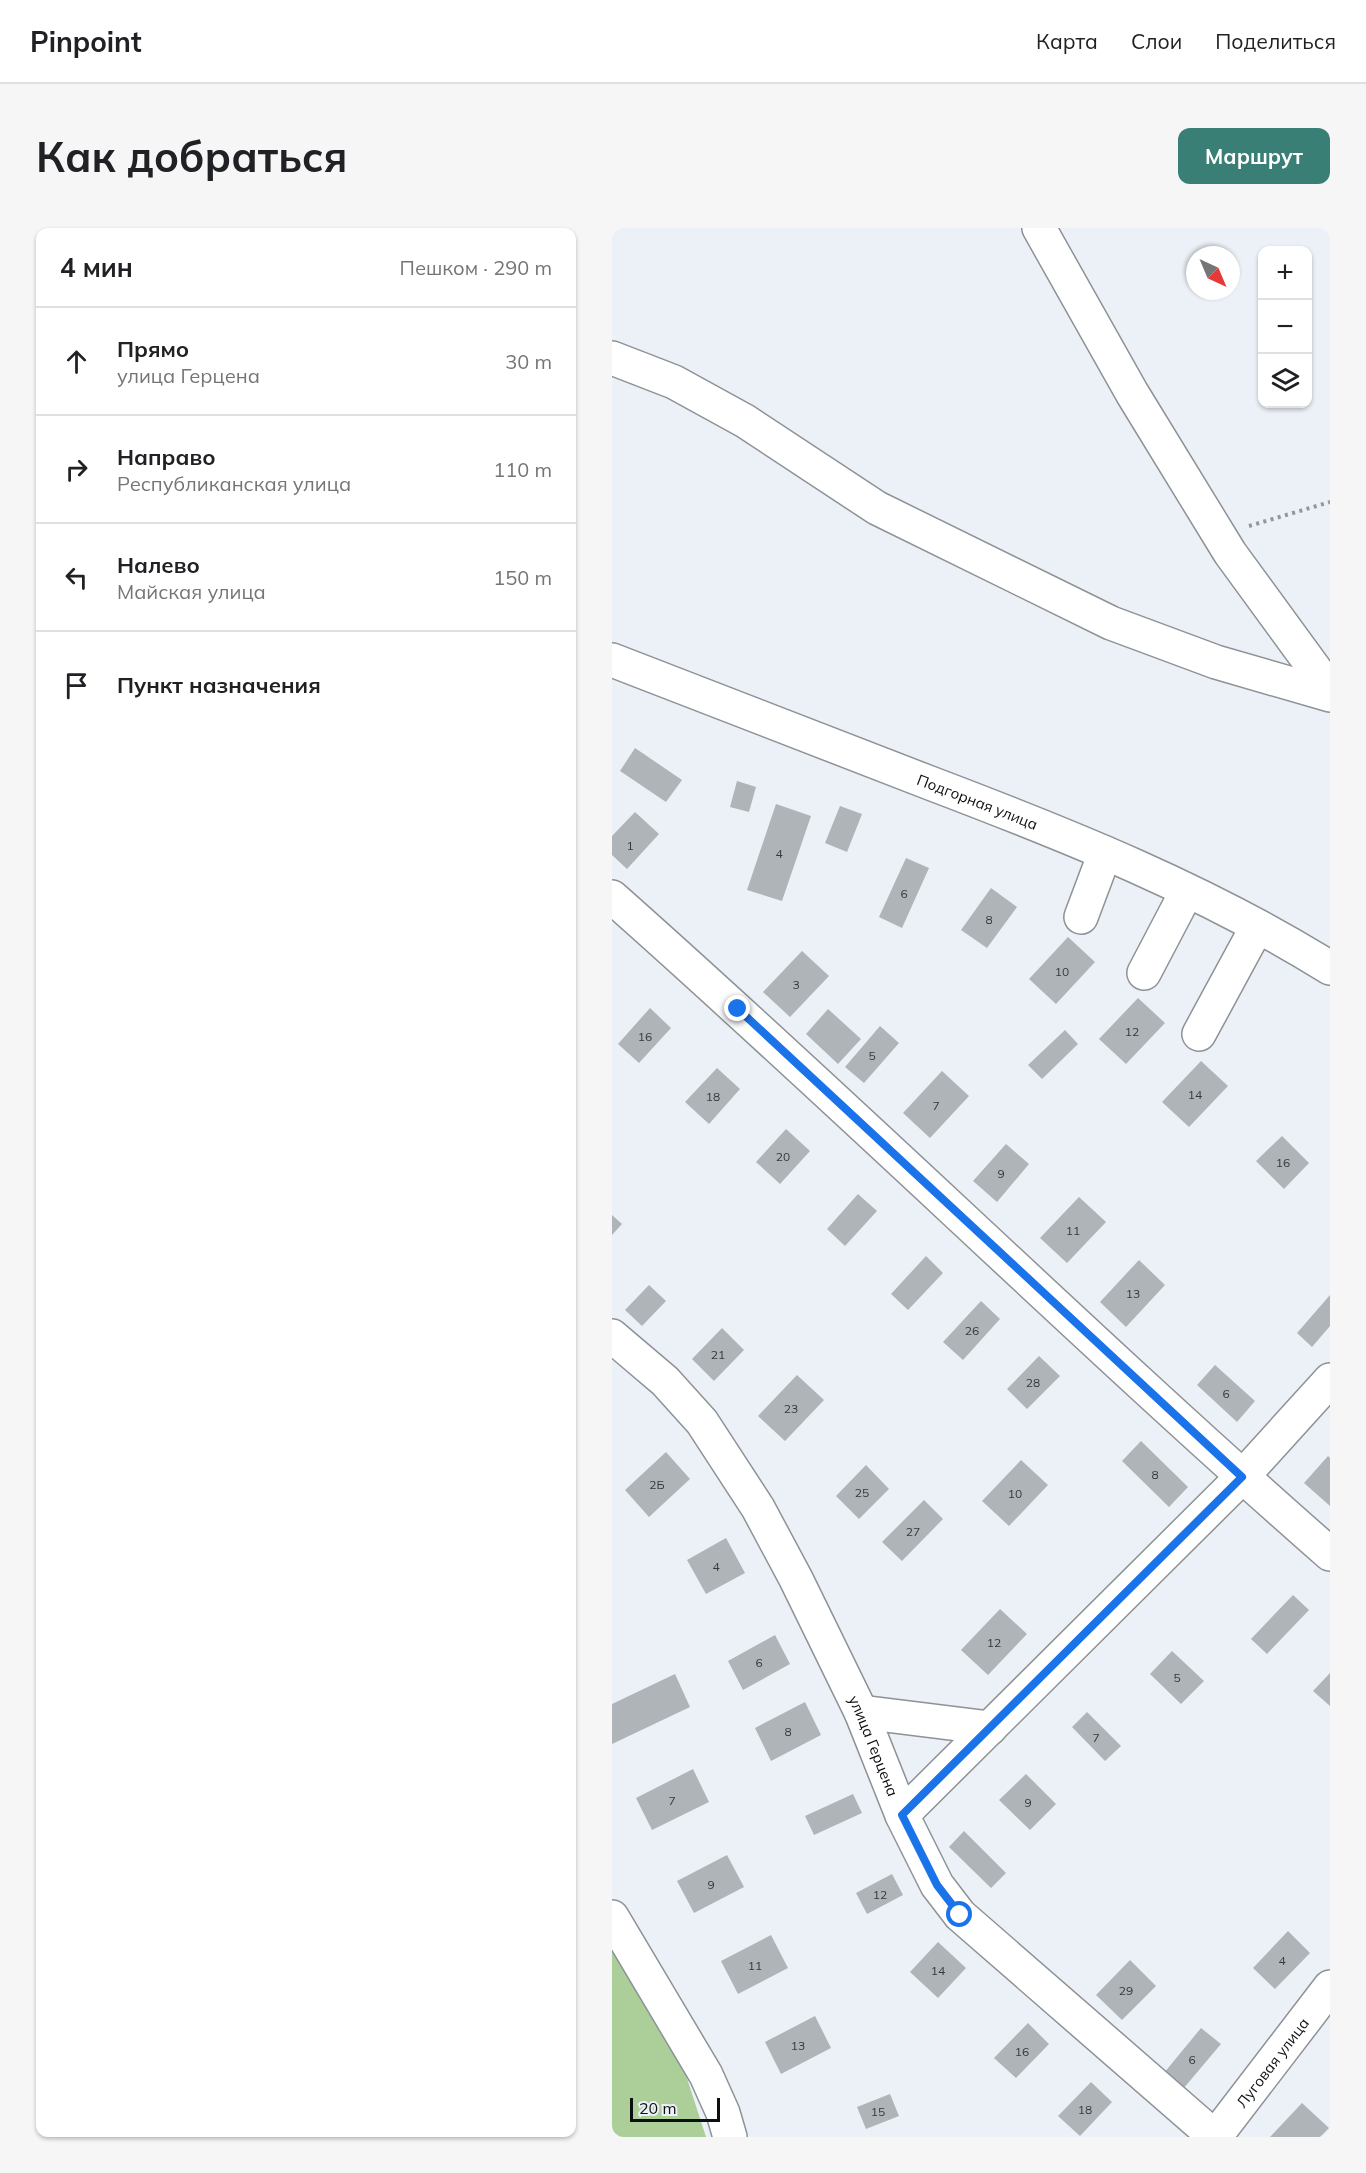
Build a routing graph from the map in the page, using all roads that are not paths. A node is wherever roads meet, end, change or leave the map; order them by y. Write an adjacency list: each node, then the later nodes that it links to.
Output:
1 (1039, 228): 4 (street)
2 (612, 358): 5 (street)
3 (612, 660): 6 (street, Подгорная улица)
4 (1330, 690)
5 (1330, 695)
6 (1105, 853): 7 (street, Подгорная улица); 9 (street)
7 (1187, 891): 10 (street, Подгорная улица); 12 (street)
8 (612, 897): 16 (street)
9 (1081, 917)
10 (1257, 927): 11 (street, Подгорная улица); 13 (street)
11 (1330, 968)
12 (1144, 973)
13 (1199, 1034)
14 (612, 1336): 18 (street, улица Герцена)
15 (1330, 1380): 16 (street)
16 (1242, 1477): 17 (street); 19 (street)
17 (1330, 1554)
18 (861, 1712): 19 (street); 20 (street, улица Герцена)
19 (990, 1728): 20 (street)
20 (902, 1815): 24 (street, улица Герцена)
21 (612, 1917): 23 (street)
22 (1330, 1987): 24 (street, Луговая улица)
23 (730, 2137)
24 (1215, 2137)

